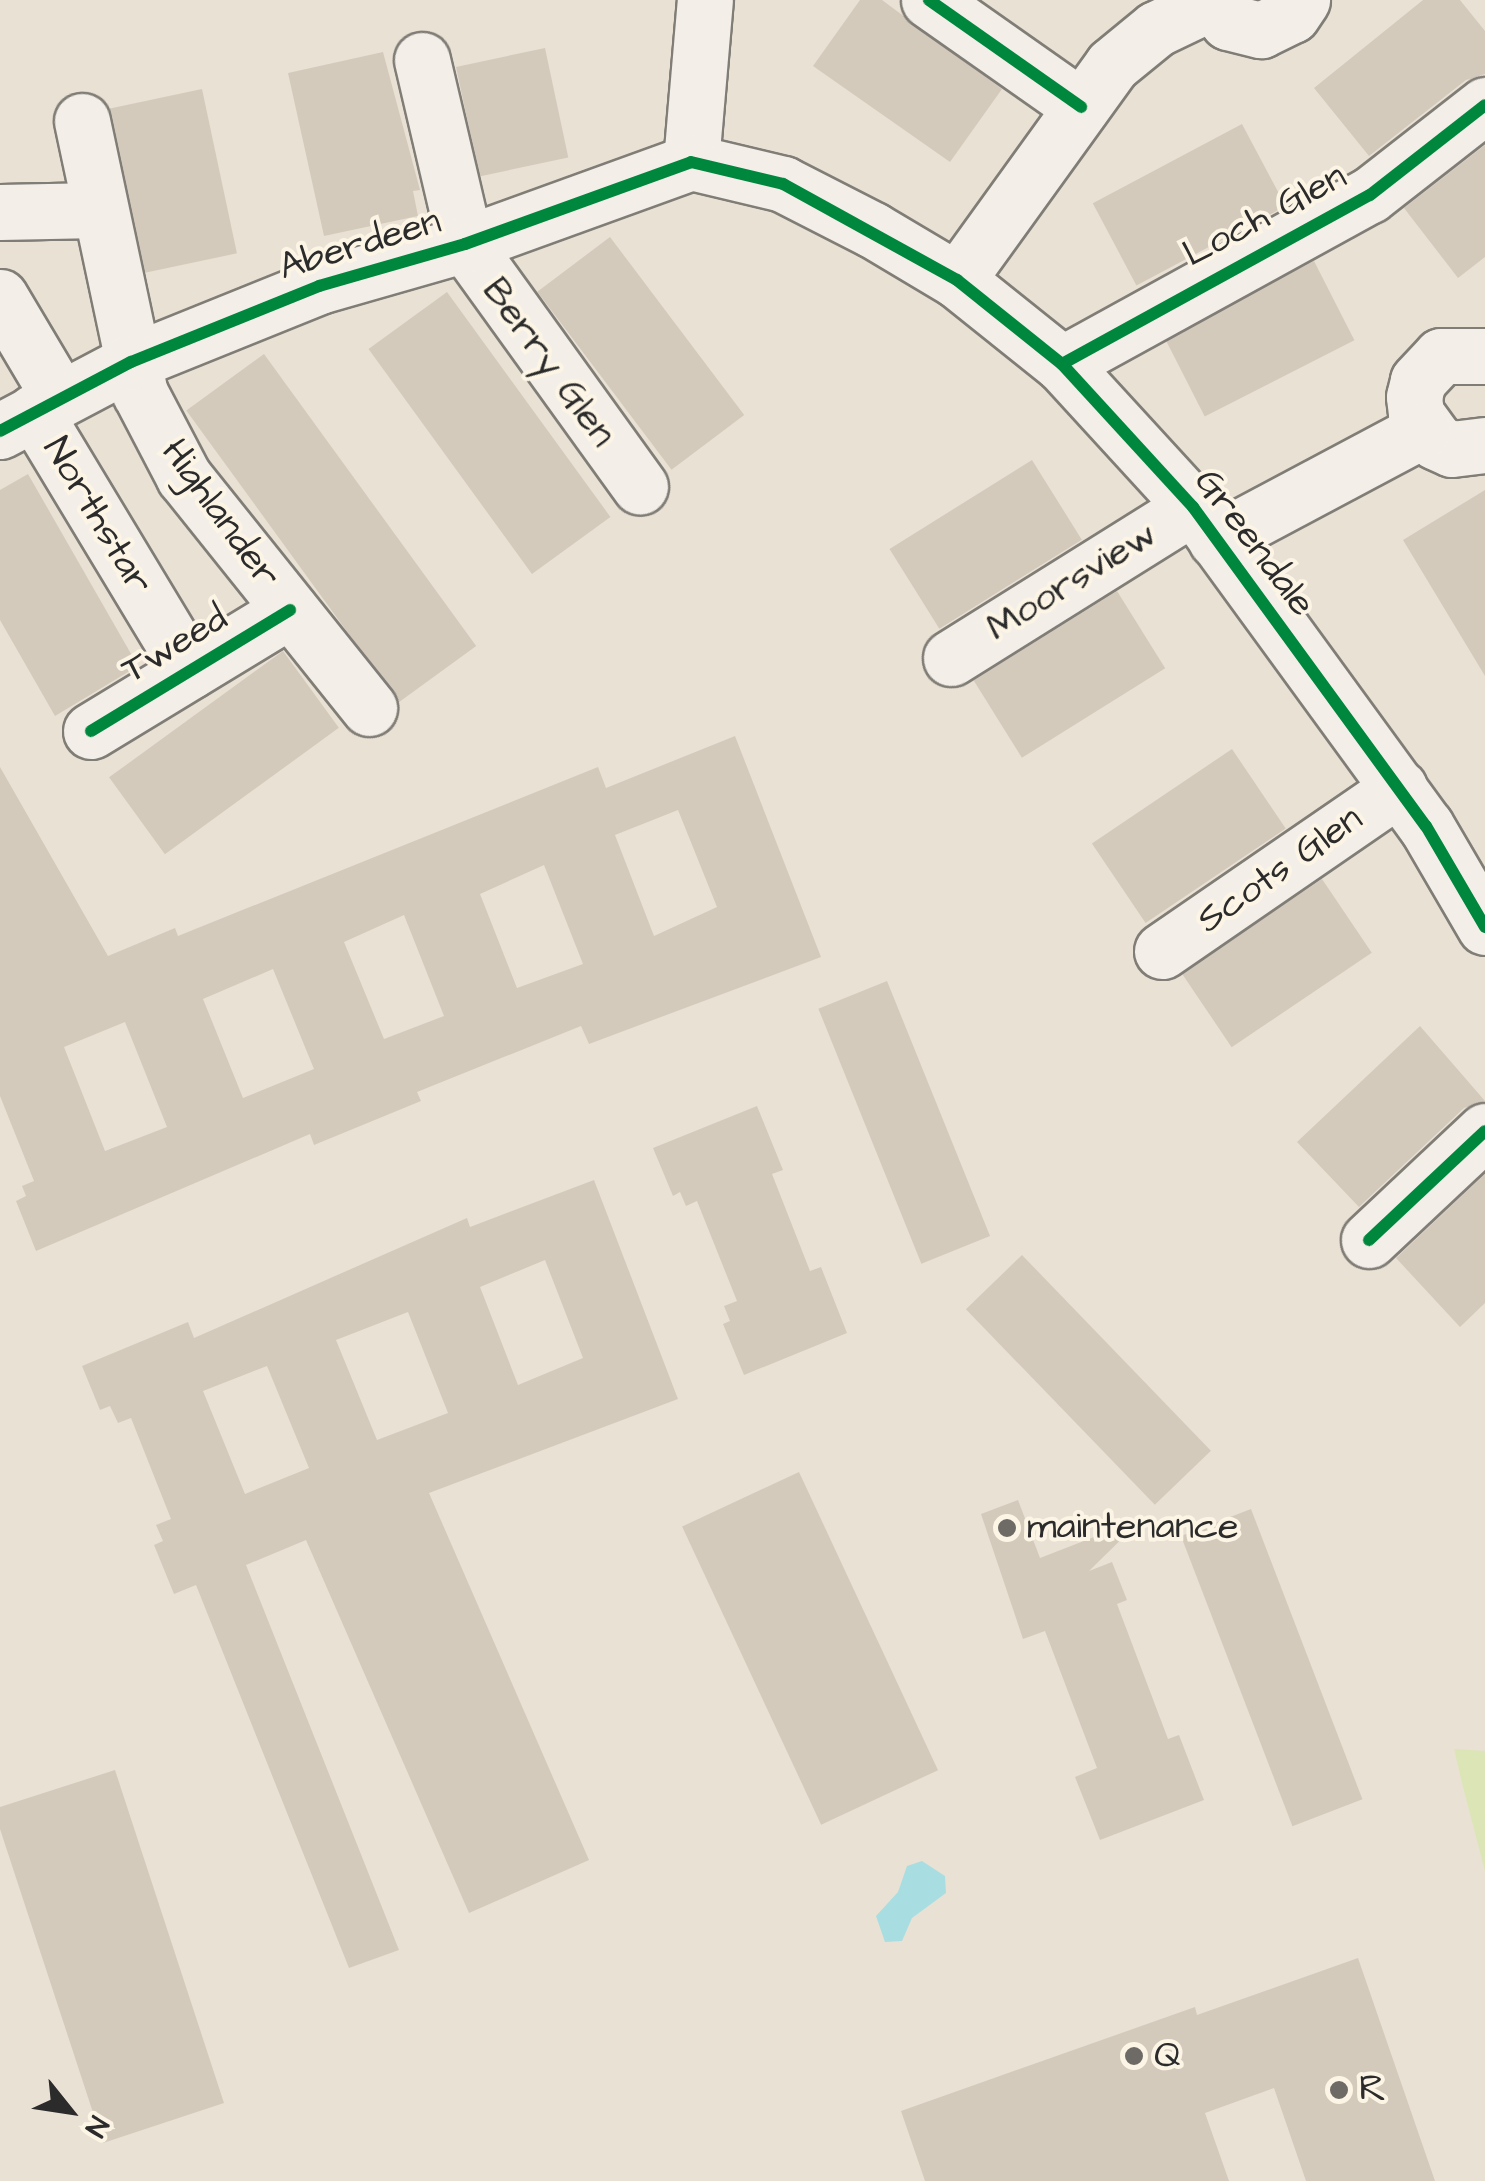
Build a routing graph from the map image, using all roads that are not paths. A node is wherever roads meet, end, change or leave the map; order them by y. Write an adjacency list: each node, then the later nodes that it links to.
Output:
1 (705, 0): 9 (street)
2 (929, 0): 7 (street)
3 (1302, 0): 4 (street)
4 (1212, 1): 7 (street)
5 (422, 60): 12 (street, Berry Glen)
6 (1485, 105): 17 (street, Loch Glen)
7 (1080, 107): 13 (street)
8 (82, 121): 10 (street, Highlander)
9 (692, 162): 12 (street, Aberdeen); 13 (street, Greendale)
10 (98, 210): 11 (street); 16 (street, Highlander)
11 (0, 212)
12 (464, 244): 16 (street, Aberdeen); 21 (street, Berry Glen)
13 (956, 280): 17 (street, Greendale)
14 (0, 297): 18 (street, Northstar)
15 (1485, 356): 19 (street)
16 (132, 362): 18 (street, Aberdeen); 23 (street, Highlander)
17 (1062, 364): 22 (street, Greendale)
18 (31, 414): 25 (street, Northstar)
19 (1424, 430): 20 (street); 22 (street, Moorsview)
20 (1485, 445)
21 (640, 487)
22 (1204, 523): 24 (street, Moorsview); 28 (street, Greendale)
23 (290, 610): 25 (street, Tweed); 26 (street, Highlander)
24 (952, 658)
25 (190, 671): 27 (street, Tweed)
26 (369, 708)
27 (91, 732)
28 (1399, 788): 29 (street, Greendale); 30 (street, Scots Glen)
29 (1485, 927)
30 (1162, 952)
31 (1485, 1131): 32 (street)
32 (1370, 1240)

